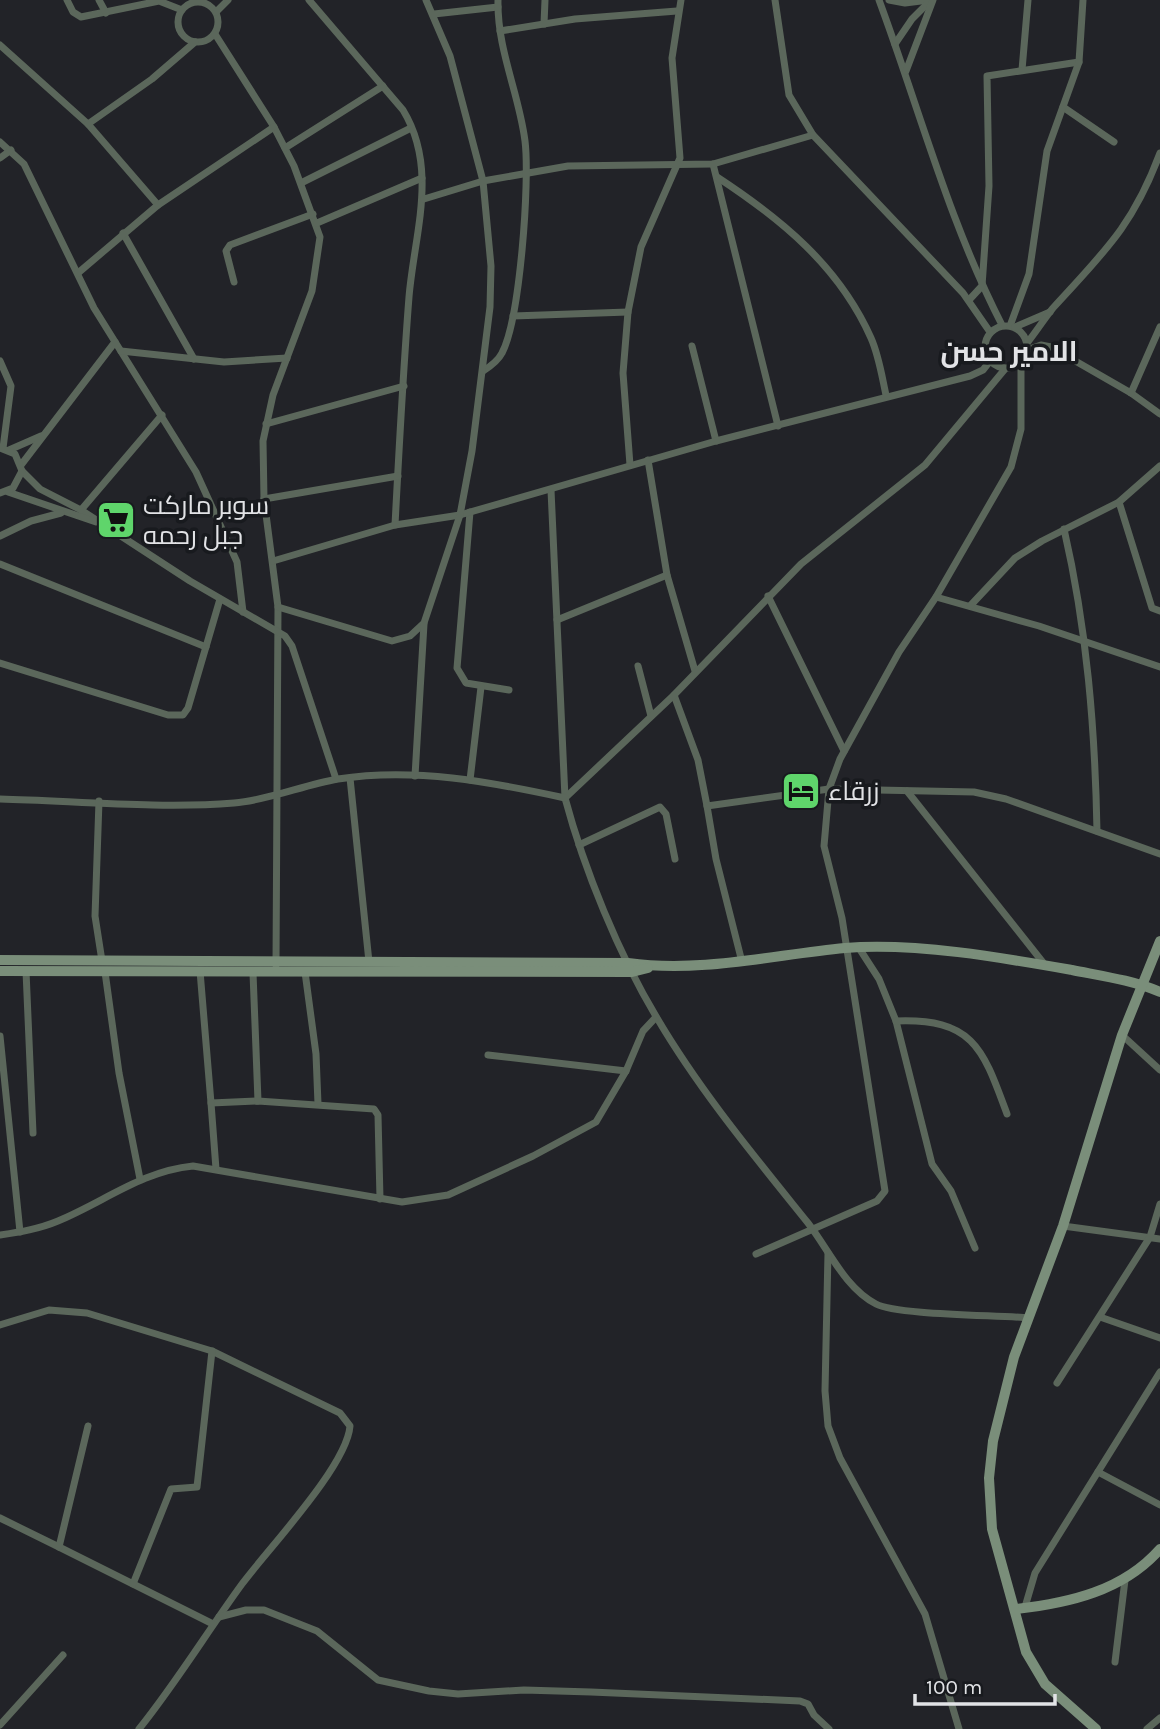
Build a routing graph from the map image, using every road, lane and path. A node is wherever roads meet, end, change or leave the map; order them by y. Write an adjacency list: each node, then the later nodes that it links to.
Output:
1 (66, 0): 19 (street)
2 (99, 0): 19 (street)
3 (159, 0): 16 (street); 19 (street)
4 (228, 0): 18 (street)
5 (310, 0): 30 (street)
6 (426, 0): 20 (street)
7 (545, 0): 21 (street)
8 (681, 0): 17 (street)
9 (775, 0): 35 (street)
10 (879, 0): 25 (street)
11 (889, 0): 12 (street)
12 (931, 0): 25 (street); 29 (street)
13 (1028, 0): 28 (street)
14 (1083, 0): 27 (street)
15 (498, 3): 20 (street); 22 (street)
16 (182, 10): 18 (street); 24 (street)
17 (677, 11): 21 (street); 43 (street)
18 (216, 12): 23 (street)
19 (106, 13)
20 (434, 14): 47 (street)
21 (544, 24): 22 (street)
22 (500, 31): 44 (street)
23 (215, 34): 24 (street); 33 (street)
24 (195, 43): 32 (street)
25 (895, 44): 29 (street)
26 (0, 45): 32 (street)
27 (1079, 62): 28 (street); 31 (street)
28 (1022, 70): 56 (street)
29 (906, 72): 56 (street)
30 (383, 86): 34 (street); 38 (street)
31 (1063, 107): 37 (street); 61 (street)
32 (88, 124): 50 (street)
33 (274, 127): 38 (street); 50 (street)
34 (411, 128): 46 (street); 48 (street)
35 (813, 135): 42 (street); 57 (street)
36 (0, 142): 39 (street)
37 (1114, 142)
38 (285, 148): 48 (street)
39 (11, 150): 41 (street); 54 (street)
40 (1160, 153): 59 (street)
41 (0, 158)
42 (713, 164): 43 (street); 45 (street)
43 (678, 166): 44 (street); 58 (street)
44 (527, 173): 47 (street); 60 (street)
45 (717, 177): 77 (street); 81 (street)
46 (422, 178): 49 (street); 52 (street)
47 (483, 181): 49 (street); 74 (street)
48 (301, 183): 51 (street)
49 (424, 199): 75 (street)
50 (158, 205): 53 (street)
51 (313, 214): 52 (street); 55 (street)
52 (317, 223): 68 (street)
53 (123, 233): 54 (street); 69 (street)
54 (78, 273): 64 (street)
55 (234, 282)
56 (982, 286): 57 (street); 61 (street)
57 (968, 300): 63 (street)
58 (628, 312): 60 (street); 86 (street)
59 (1050, 312): 61 (street); 66 (street)
60 (513, 316): 74 (street)
61 (1009, 326): 63 (street); 66 (street)
62 (1160, 327): 76 (street)
63 (990, 332): 71 (street)
64 (115, 342): 67 (street); 82 (street)
65 (692, 346): 83 (street)
66 (1027, 347): 72 (street); 76 (street)
67 (121, 351): 69 (street); 79 (street)
68 (287, 358): 69 (street); 80 (street)
69 (194, 359)
70 (0, 361): 84 (street)
71 (990, 361): 73 (street); 77 (street)
72 (1021, 362): 73 (street); 107 (street)
73 (1005, 369): 106 (street)
74 (483, 371): 98 (street)
75 (404, 386): 80 (street); 89 (street)
76 (1131, 393): 78 (street)
77 (886, 395): 81 (street)
78 (1160, 412)
79 (162, 415): 95 (street); 112 (street)
80 (266, 424): 92 (street)
81 (778, 426): 83 (street)
82 (41, 436): 84 (street); 88 (street)
83 (716, 441): 85 (street)
84 (4, 449): 88 (street)
85 (648, 460): 86 (street); 105 (street)
86 (630, 465): 90 (street)
87 (1160, 466): 94 (street)
88 (22, 468): 91 (street); 95 (street)
89 (398, 476): 92 (street); 100 (street)
90 (551, 490): 97 (street); 113 (street)
91 (4, 493): 93 (street); 96 (street)
92 (264, 499): 103 (street)
93 (0, 502)
94 (1119, 502): 101 (street); 111 (street)
95 (81, 510): 99 (street)
96 (62, 512): 99 (street); 102 (street)
97 (470, 512): 98 (street); 122 (street)
98 (460, 515): 100 (street); 114 (street)
99 (102, 524): 108 (street)
100 (395, 525): 103 (street)
101 (1064, 529): 109 (street); 116 (street)
102 (0, 536)
103 (273, 561): 110 (street)
104 (0, 564): 117 (street)
105 (667, 575): 113 (street); 121 (street)
106 (768, 596): 121 (street); 126 (street)
107 (936, 597): 109 (street); 126 (street)
108 (220, 599): 112 (street); 117 (street)
109 (970, 606): 116 (street)
110 (278, 607): 114 (street); 115 (street)
111 (1160, 611)
112 (243, 612): 115 (street)
113 (557, 620): 134 (street)
114 (424, 624): 127 (street)
115 (277, 630): 129 (street); 133 (street)
116 (1084, 641): 120 (street); 138 (street)
117 (206, 647): 118 (street)
118 (0, 663)
119 (638, 666): 125 (street)
120 (1160, 667)
121 (695, 671): 124 (street)
122 (481, 687): 123 (street); 130 (street)
123 (509, 690)
124 (674, 695): 125 (street); 137 (street)
125 (651, 716): 134 (street)
126 (844, 751): 131 (street)
127 (415, 776): 128 (street); 130 (street)
128 (350, 778): 129 (street); 147 (street)
129 (335, 779): 133 (street)
130 (470, 779): 134 (street)
131 (829, 789): 132 (street); 137 (street); 143 (street)
132 (906, 791): 138 (street); 149 (street)
133 (275, 796): 136 (street); 146 (street)
134 (565, 798): 139 (street)
135 (0, 799): 136 (street)
136 (99, 802): 150 (street)
137 (707, 806): 148 (street)
138 (1097, 831): 140 (street)
139 (579, 845): 141 (street); 151 (street)
140 (1160, 854)
141 (675, 859)
142 (1160, 941): 158 (street)
143 (845, 948): 144 (street); 148 (street); 177 (street)
144 (859, 948): 149 (street); 161 (street)
145 (0, 960): 150 (street)
146 (276, 961): 147 (street); 150 (street); 157 (street)
147 (369, 962): 151 (street)
148 (742, 962): 151 (street)
149 (1045, 965): 158 (street)
150 (104, 966): 153 (street); 154 (street); 173 (street)
151 (630, 967): 155 (street); 160 (street)
152 (0, 971): 153 (street)
153 (26, 971): 171 (street)
154 (200, 971): 156 (street); 168 (street)
155 (305, 972): 157 (street); 169 (street)
156 (253, 973): 157 (street); 167 (street)
157 (276, 973)
158 (1141, 983): 159 (street); 162 (street)
159 (1160, 992)
160 (656, 1017): 166 (street); 177 (street)
161 (896, 1021): 170 (street); 182 (street)
162 (1122, 1035): 165 (street); 176 (street)
163 (0, 1036): 178 (street)
164 (488, 1055): 166 (street)
165 (1160, 1070)
166 (626, 1071): 174 (street)
167 (258, 1101): 168 (street); 169 (street)
168 (211, 1103): 172 (street)
169 (318, 1104): 174 (street)
170 (1007, 1114)
171 (33, 1133)
172 (216, 1169): 173 (street); 174 (street)
173 (140, 1179): 178 (street)
174 (380, 1199)
175 (1160, 1204): 180 (street)
176 (1063, 1226): 180 (street); 186 (street)
177 (813, 1230): 183 (street); 184 (street)
178 (20, 1232): 179 (street)
179 (0, 1235)
180 (1150, 1237): 181 (street); 185 (street)
181 (1160, 1239)
182 (975, 1248)
183 (828, 1253): 186 (street); 209 (street)
184 (756, 1254)
185 (1100, 1317): 188 (street); 191 (street)
186 (1029, 1318): 200 (street)
187 (0, 1325): 189 (street)
188 (1160, 1338)
189 (212, 1351): 199 (street); 201 (street)
190 (1160, 1372): 193 (street)
191 (1057, 1383)
192 (88, 1426): 196 (street)
193 (1098, 1472): 194 (street); 200 (street)
194 (1160, 1505)
195 (0, 1518): 196 (street)
196 (60, 1547): 199 (street)
197 (1160, 1549): 198 (street)
198 (1125, 1580): 200 (street); 204 (street)
199 (133, 1584): 202 (street)
200 (1020, 1608): 210 (street)
201 (219, 1617): 202 (street); 208 (street)
202 (214, 1625): 207 (street)
203 (63, 1656): 206 (street)
204 (1115, 1662)
205 (1160, 1718): 211 (street)
206 (0, 1725)
207 (139, 1729)
208 (829, 1729)
209 (959, 1729)
210 (1096, 1729)
211 (1147, 1729)

